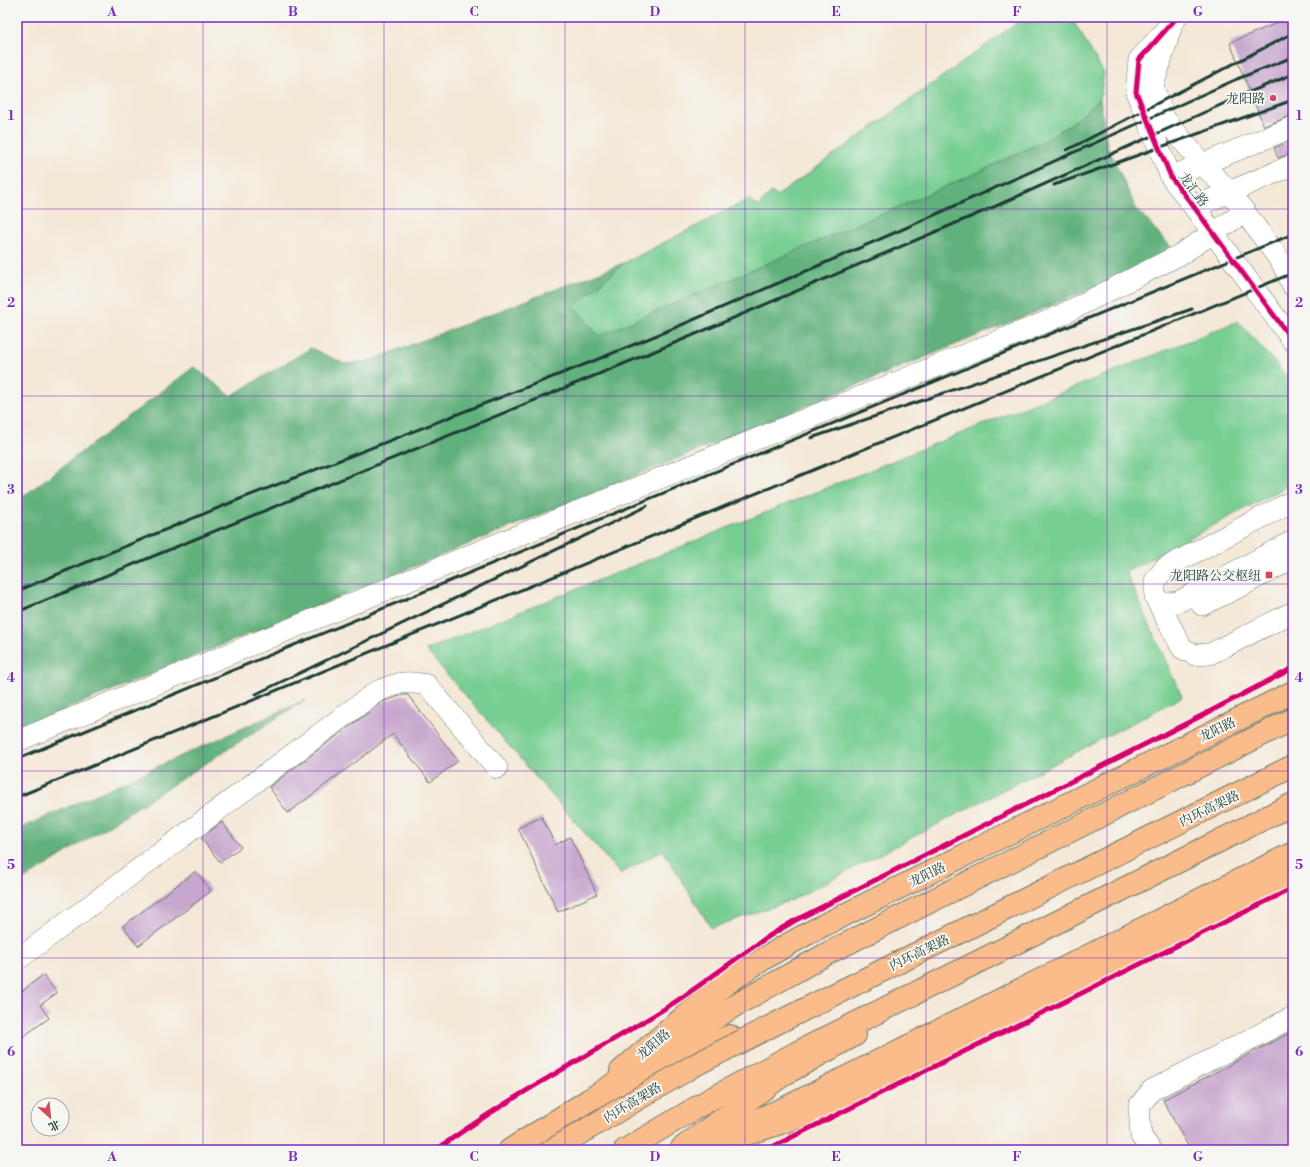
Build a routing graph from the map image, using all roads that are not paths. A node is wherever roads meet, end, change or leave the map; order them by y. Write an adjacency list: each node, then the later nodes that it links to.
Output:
1 (1175, 19): 3 (street, 龙汇路); 5 (street, 龙汇路)
2 (1293, 127): 3 (street)
3 (1202, 164): 5 (street); 6 (street, 龙汇路)
4 (1293, 166): 6 (street)
5 (1171, 177): 7 (street, 龙汇路)
6 (1230, 192): 7 (street); 8 (street, 龙汇路)
7 (1194, 207): 9 (street, 龙汇路)
8 (1245, 212): 9 (street); 10 (street, 龙汇路)
9 (1213, 233): 11 (street, 龙汇路); 19 (street)
10 (1293, 286)
11 (1293, 341)
12 (1293, 502): 15 (street)
13 (1293, 541): 15 (street)
14 (1293, 558): 15 (street)
15 (1159, 604): 16 (street)
16 (1293, 612)
17 (1293, 692): 29 (main road, 龙阳路)
18 (1293, 718): 29 (main road)
19 (17, 741)
20 (1293, 755): 29 (main road, 龙阳路)
21 (1293, 766): 31 (main road, 内环高架路, bridge)
22 (497, 768): 27 (street)
23 (1293, 804): 32 (main road)
24 (1293, 815): 33 (main road)
25 (1293, 853): 34 (main road)
26 (1293, 876): 35 (main road)
27 (17, 960)
28 (1293, 1017): 36 (street)
29 (588, 1100): 30 (main road, 龙阳路)
30 (510, 1150)
31 (552, 1150)
32 (625, 1150)
33 (679, 1150)
34 (689, 1150)
35 (698, 1150)
36 (1151, 1150)

